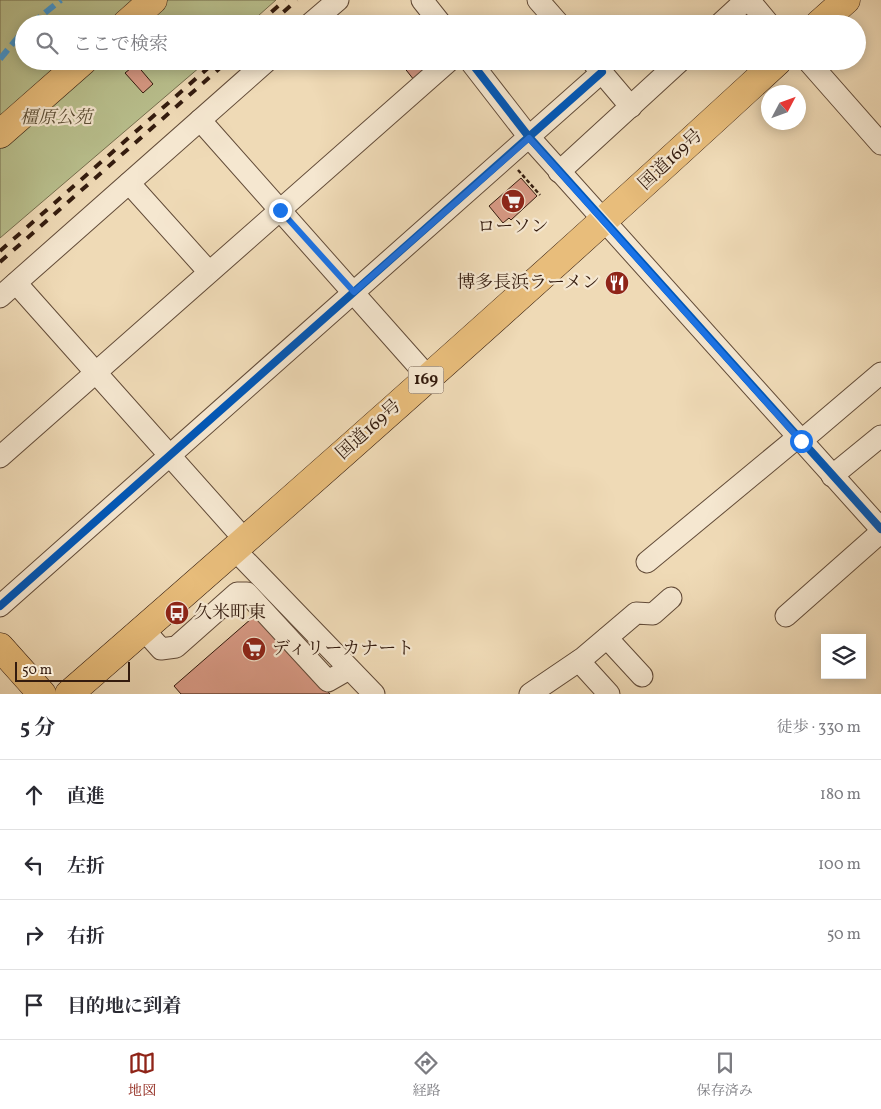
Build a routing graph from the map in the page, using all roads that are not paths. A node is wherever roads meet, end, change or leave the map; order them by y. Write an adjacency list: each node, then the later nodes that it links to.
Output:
1 (153, 0): 7 (main road)
2 (338, 0): 8 (street)
3 (538, 0): 10 (street)
4 (747, 0): 11 (street); 12 (street)
5 (846, 0): 13 (main road)
6 (427, 2): 9 (street)
7 (136, 15)
8 (320, 15)
9 (435, 15)
10 (551, 15)
11 (730, 15)
12 (761, 15)
13 (829, 15)
14 (73, 70): 25 (main road)
15 (257, 70): 24 (street)
16 (439, 70): 30 (street)
17 (477, 70): 26 (street)
18 (594, 70): 26 (street)
19 (600, 70): 23 (street)
20 (670, 70): 23 (street)
21 (768, 70): 31 (main road, 国道169号 / 169)
22 (816, 70): 27 (street)
23 (631, 106): 28 (street)
24 (200, 120): 29 (street); 30 (street)
25 (0, 134)
26 (529, 138): 28 (street); 34 (street)
27 (879, 139)
28 (560, 172): 31 (street)
29 (128, 183): 32 (street); 33 (street)
30 (280, 210): 32 (street); 34 (street)
31 (604, 222): 38 (main road, 国道169号 / 169); 40 (street)
32 (209, 272): 36 (street)
33 (16, 283): 35 (street); 36 (street)
34 (354, 292): 38 (street); 41 (street)
35 (0, 297)
36 (95, 373): 41 (street); 42 (street)
37 (881, 373): 40 (street)
38 (428, 377): 45 (main road, 国道169号 / 169)
39 (881, 436): 43 (street)
40 (799, 439): 43 (street); 46 (street)
41 (168, 456): 45 (street); 48 (street)
42 (0, 457)
43 (832, 476): 44 (street)
44 (881, 531): 49 (street)
45 (240, 545): 50 (main road, 国道169号 / 169); 54 (street)
46 (647, 562)
47 (671, 598): 51 (street)
48 (0, 606)
49 (786, 616)
50 (144, 630): 54 (street); 57 (main road, 国道169号 / 169)
51 (607, 638): 53 (street); 55 (street)
52 (0, 647): 56 (main road)
53 (580, 661): 59 (street); 60 (street)
54 (349, 669): 58 (street)
55 (642, 676)
56 (42, 694)
57 (70, 694)
58 (374, 694)
59 (530, 694)
60 (609, 694)

